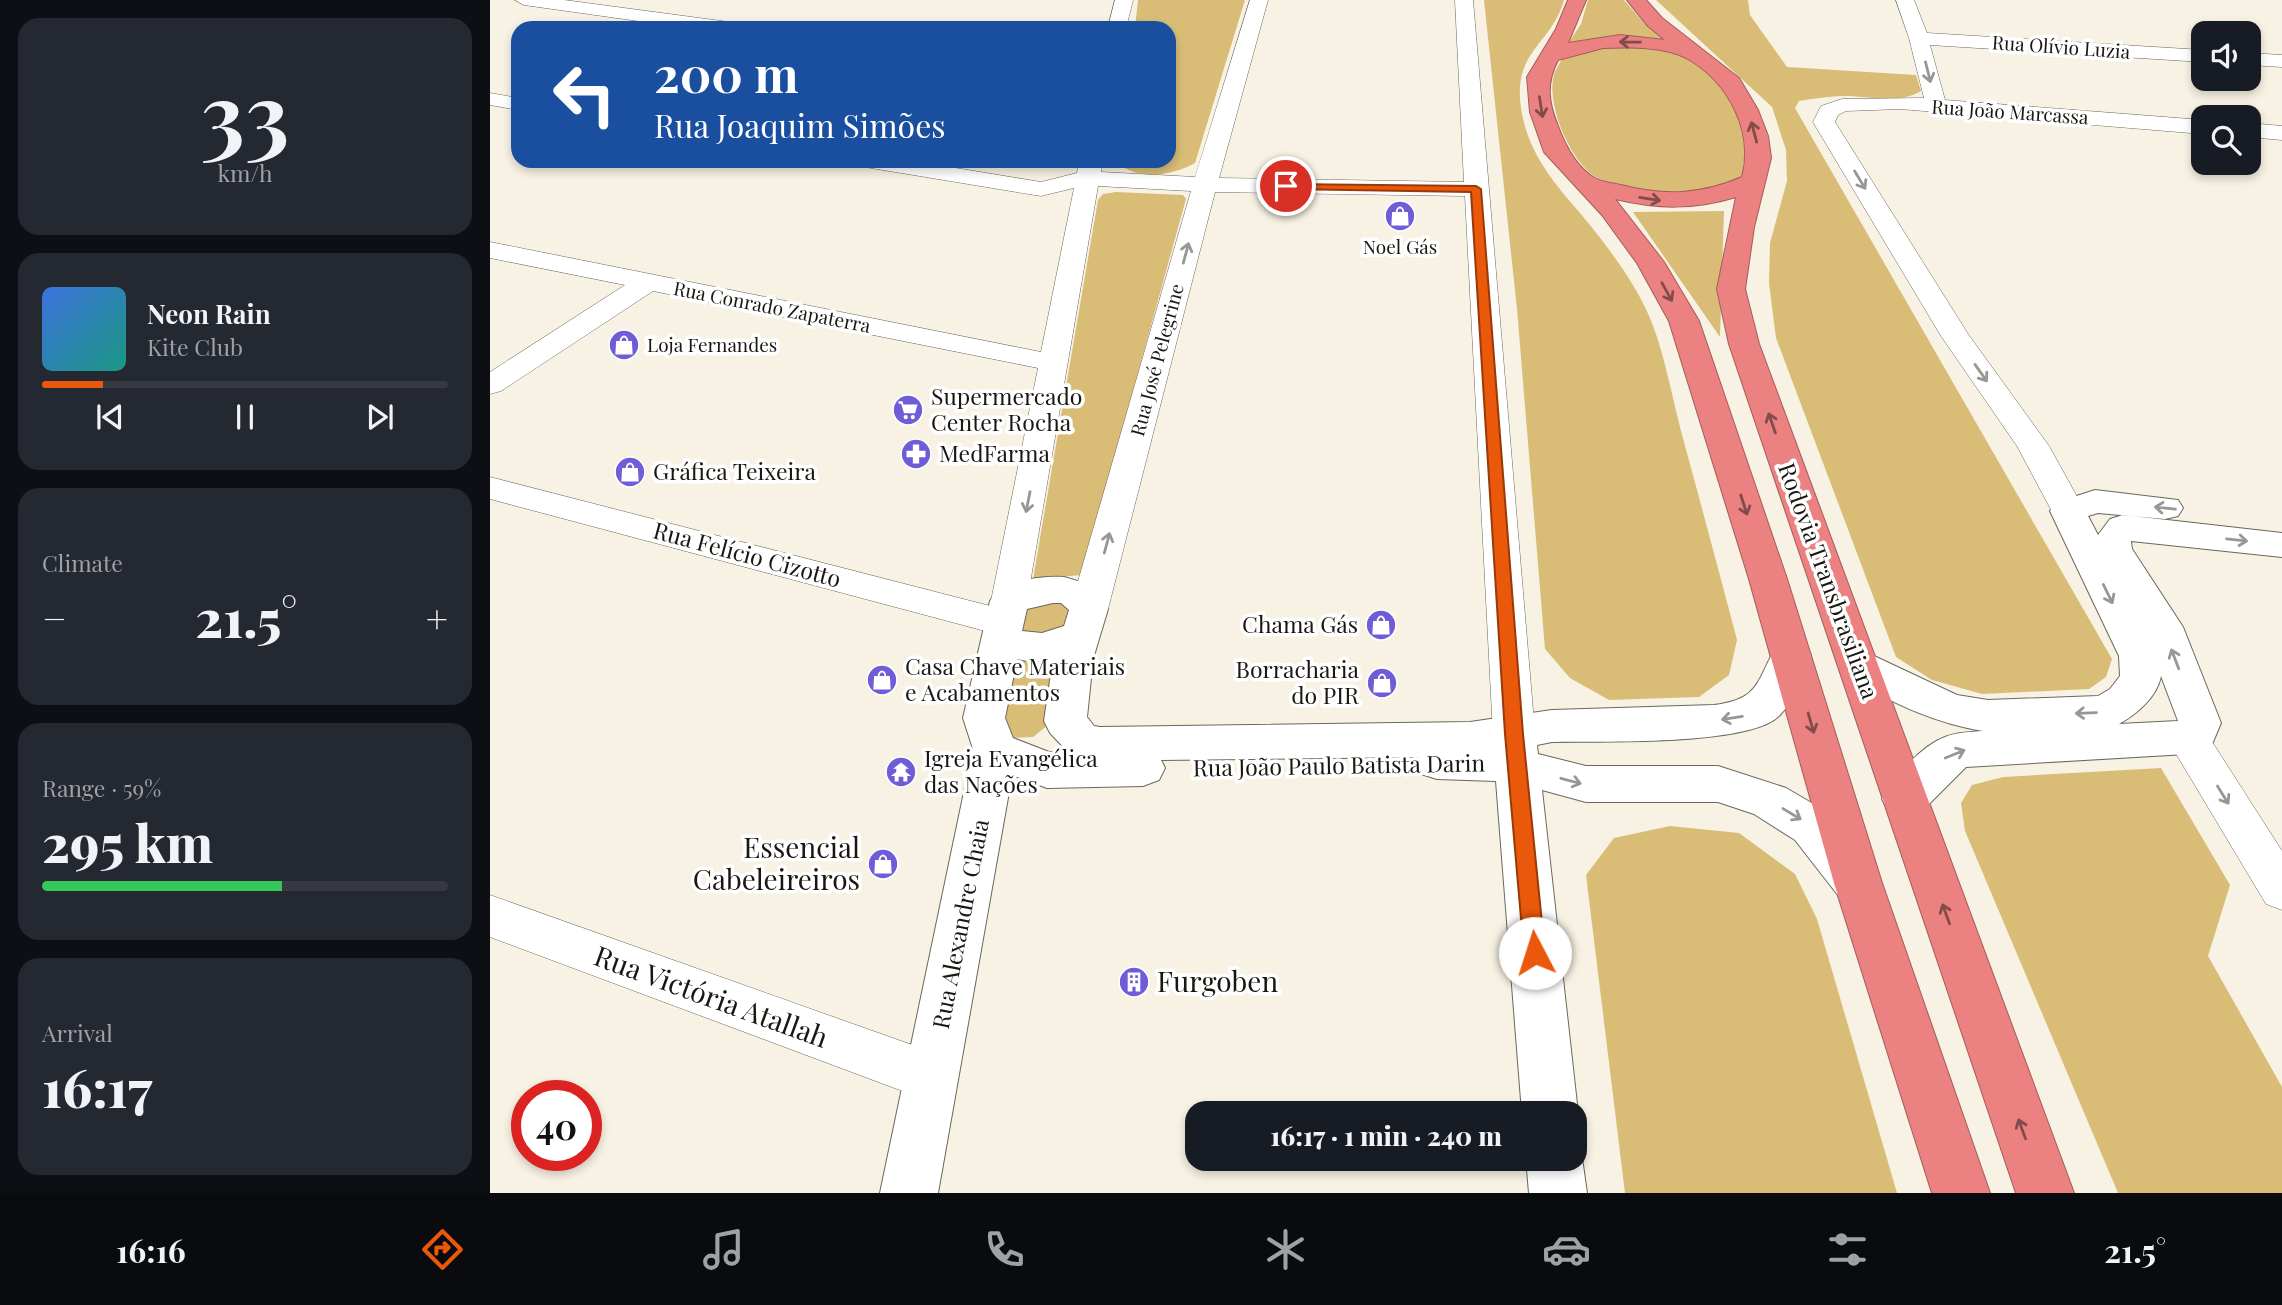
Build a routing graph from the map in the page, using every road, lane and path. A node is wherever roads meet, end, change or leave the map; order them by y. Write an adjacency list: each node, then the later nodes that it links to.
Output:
1 (524, 0): 8 (street)
2 (1124, 0): 9 (street)
3 (1259, 0): 26 (street, Rua José Pelegrine)
4 (1464, 0): 27 (street)
5 (1577, 0): 12 (highway)
6 (1636, 0): 11 (highway, Rodovia Transbrasiliana)
7 (1905, 0): 10 (street)
8 (678, 21)
9 (1119, 21)
10 (1919, 38): 13 (street, Rua Olívio Luzia); 18 (street, one-way to 18)
11 (1697, 54): 12 (highway, one-way to 12); 24 (highway, Rodovia Transbrasiliana, one-way to 11)
12 (1553, 55): 25 (highway, one-way to 25)
13 (2191, 55)
14 (2261, 60): 15 (street)
15 (2282, 61)
16 (490, 99): 17 (street)
17 (511, 103)
18 (1936, 106): 19 (street, Rua João Marcassa); 33 (street, Rua João Marcassa, one-way to 33)
19 (2191, 126)
20 (2261, 131): 21 (street)
21 (2282, 133)
22 (914, 168): 23 (street)
23 (1088, 178): 26 (street); 30 (street, Rua Alexandre Chaia)
24 (1754, 181): 25 (highway, one-way to 24); 40 (highway, Rodovia Transbrasiliana, one-way to 24)
25 (1584, 183): 39 (highway, one-way to 39)
26 (1204, 188): 27 (street); 38 (street, Rua José Pelegrine, one-way to 26)
27 (1476, 191): 44 (street)
28 (490, 250): 29 (street, Rua Conrado Zapaterra)
29 (648, 282): 30 (street, Rua Conrado Zapaterra); 31 (street)
30 (1055, 363): 37 (street, Rua Alexandre Chaia, one-way to 37)
31 (490, 385)
32 (490, 488): 37 (street, Rua Felício Cizotto)
33 (2068, 511): 34 (street, one-way to 33); 35 (street); 40 (street, one-way to 40)
34 (2282, 521)
35 (2118, 538): 36 (street, one-way to 36); 42 (street, one-way to 35)
36 (2282, 545)
37 (1005, 620): 38 (street); 38 (street); 43 (street, Rua Alexandre Chaia)
38 (1085, 622): 41 (street, Rua José Pelegrine)
39 (1791, 655): 44 (street, Rua João Paulo Batista Darin, one-way to 44); 46 (highway, one-way to 46)
40 (1860, 667): 45 (highway, Rodovia Transbrasiliana)
41 (1065, 721): 44 (street, Rua João Paulo Batista Darin)
42 (2187, 737): 45 (street, one-way to 42); 47 (street, one-way to 47)
43 (995, 749): 44 (street, Rua João Paulo Batista Darin); 49 (street, Rua Alexandre Chaia)
44 (1515, 750): 46 (street, Rua João Paulo Batista Darin, one-way to 46); 50 (street)
45 (1905, 799): 55 (highway, Rodovia Transbrasiliana, one-way to 45)
46 (1858, 883): 54 (highway)
47 (2282, 890)
48 (490, 916): 49 (street, Rua Victória Atallah)
49 (932, 1077): 52 (street, Rua Alexandre Chaia)
50 (1549, 1101)
51 (1555, 1171): 53 (street)
52 (909, 1193)
53 (1558, 1193)
54 (1961, 1193)
55 (2045, 1193)

